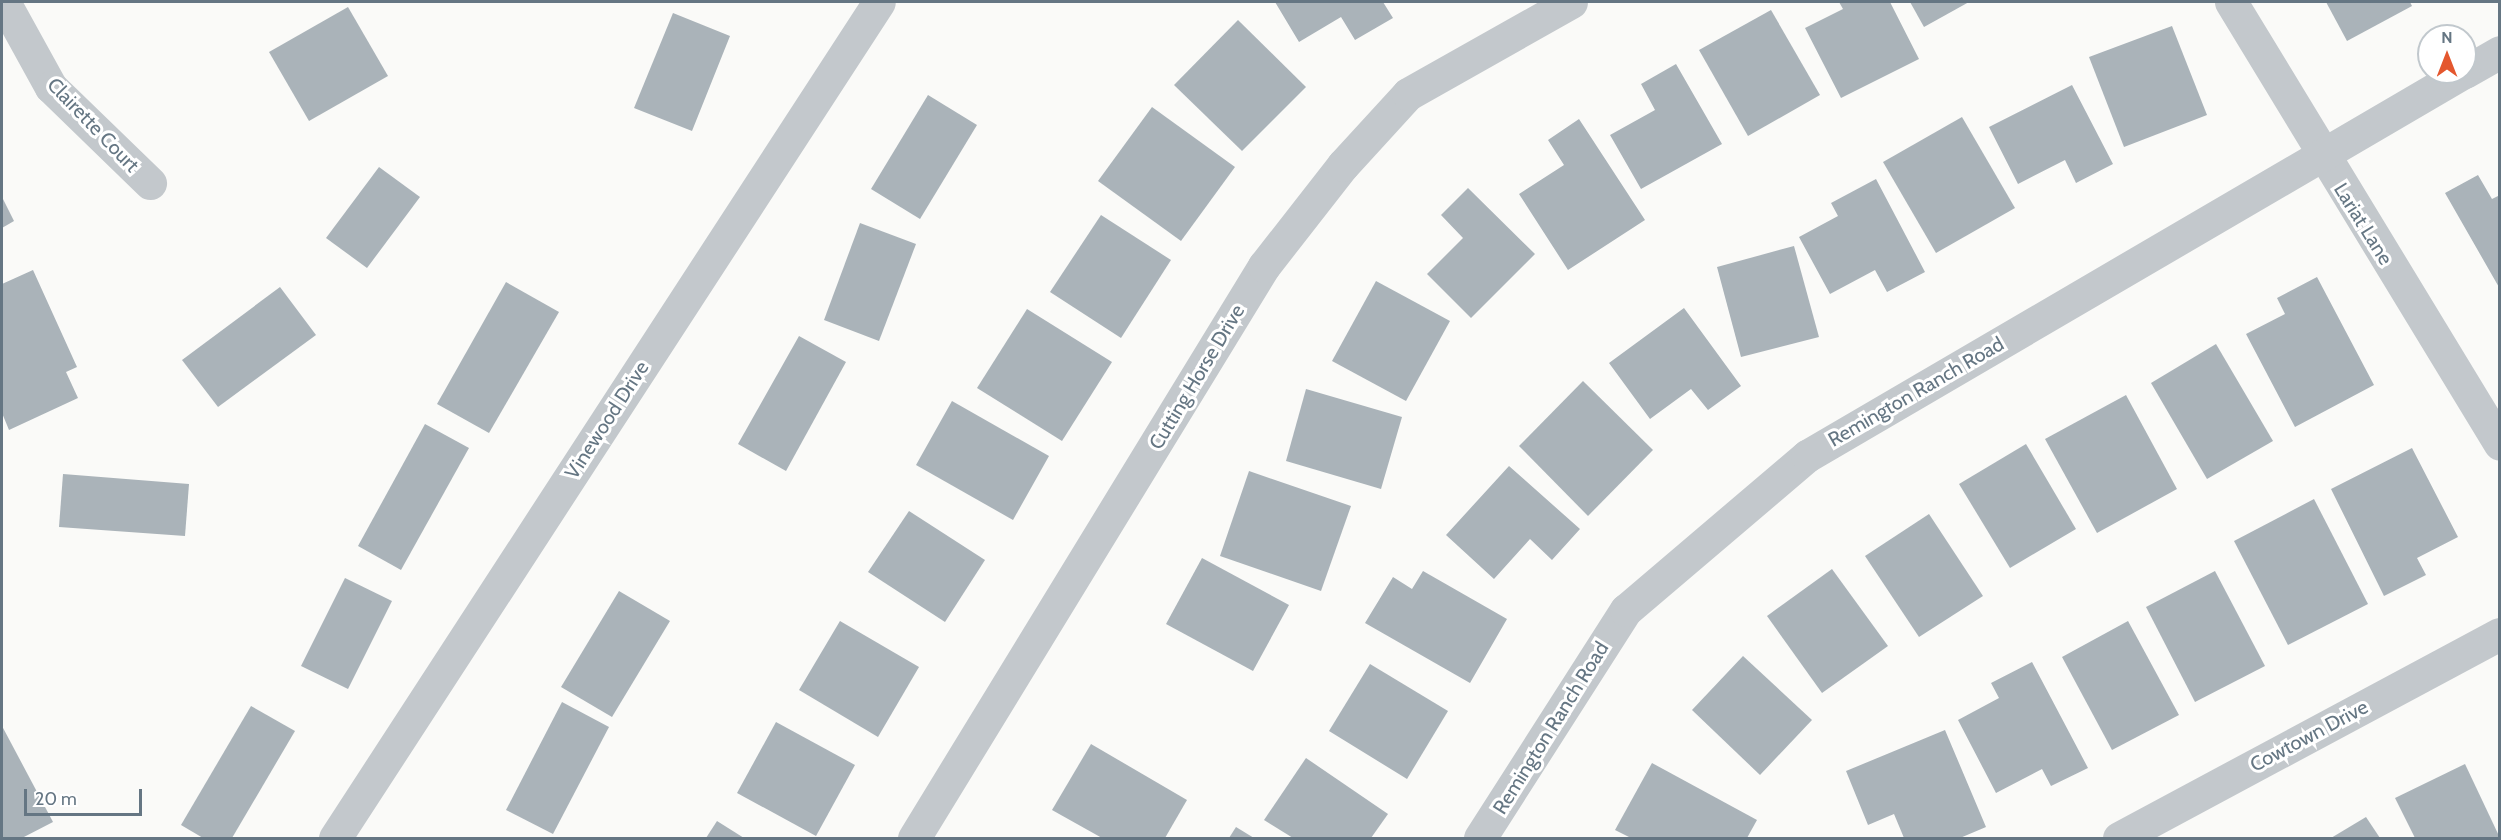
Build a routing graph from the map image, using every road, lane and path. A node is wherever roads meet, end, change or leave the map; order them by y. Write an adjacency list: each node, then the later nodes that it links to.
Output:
1 (4, 2): 9 (street, Clairette Court)
2 (879, 2): 12 (street, Vinewood Drive)
3 (1571, 2): 13 (street, Cutting Horse Drive)
4 (2231, 2): 8 (street, Lariat Lane)
5 (2499, 52): 6 (street, Remington Ranch Road)
6 (2477, 65)
7 (2444, 84): 8 (street, Remington Ranch Road)
8 (2320, 155): 10 (street, Lariat Lane); 14 (street, Remington Ranch Road)
9 (150, 183)
10 (2499, 444)
11 (2499, 634): 15 (street, Cowtown Drive)
12 (335, 838)
13 (914, 838)
14 (1480, 838)
15 (2119, 838)

